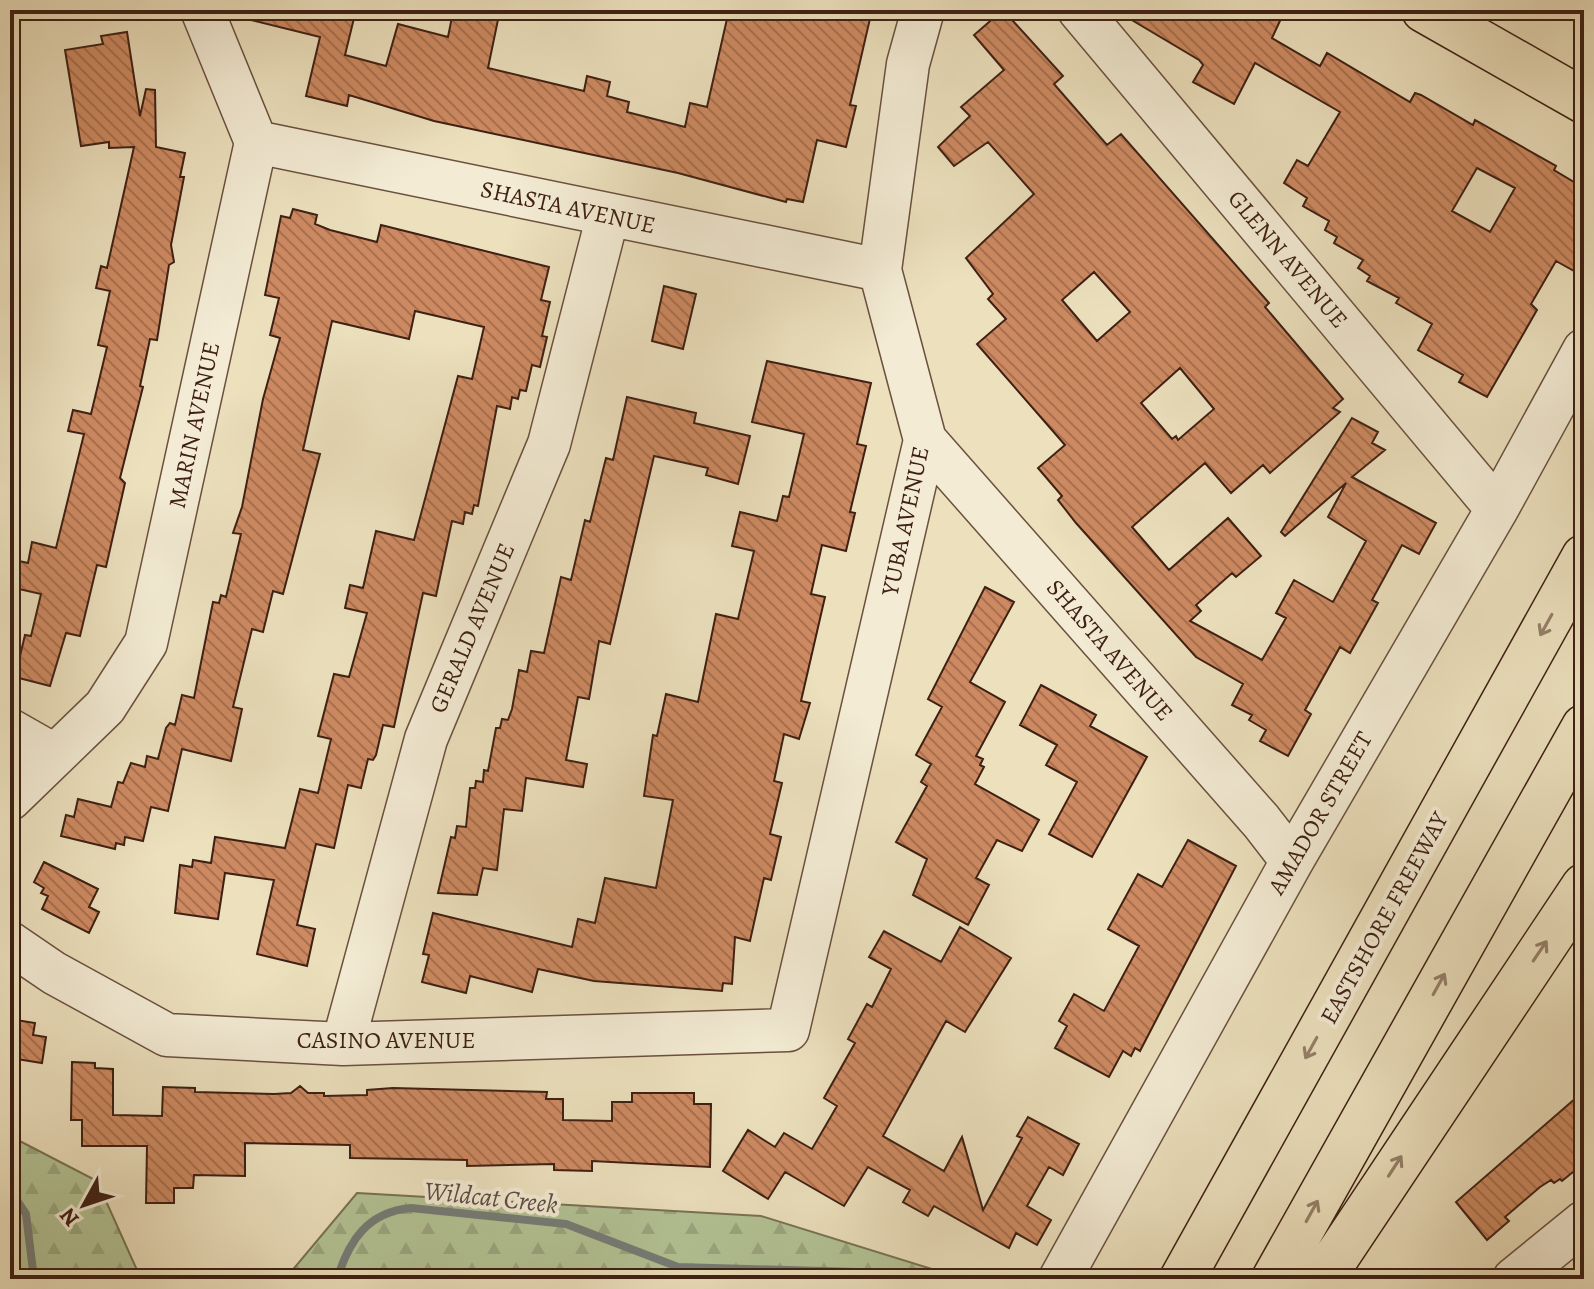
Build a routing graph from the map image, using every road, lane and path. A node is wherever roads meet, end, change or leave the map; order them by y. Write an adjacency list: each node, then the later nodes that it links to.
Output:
1 (202, 10): 6 (street)
2 (923, 10): 8 (street, YUBA AVENUE)
3 (1079, 10): 11 (street, GLENN AVENUE)
4 (1424, 10): 5 (main road)
5 (1584, 101)
6 (256, 142): 7 (street, SHASTA AVENUE); 15 (street, MARIN AVENUE)
7 (608, 215): 8 (street, SHASTA AVENUE); 21 (street, GERALD AVENUE)
8 (880, 270): 10 (street, YUBA AVENUE)
9 (1584, 350): 11 (street, AMADOR STREET)
10 (925, 440): 17 (street, SHASTA AVENUE); 20 (street, YUBA AVENUE)
11 (1497, 509): 17 (street, AMADOR STREET)
12 (1584, 557): 24 (main road, EASTSHORE FREEWAY, one-way to 24)
13 (1584, 727): 25 (main road, one-way to 13)
14 (10, 730): 15 (street)
15 (54, 755): 16 (street, MARIN AVENUE)
16 (10, 799)
17 (1292, 861): 23 (street, AMADOR STREET)
18 (1584, 886): 26 (main road, one-way to 18)
19 (10, 943): 21 (street, CASINO AVENUE)
20 (788, 1030): 21 (street, CASINO AVENUE)
21 (343, 1044)
22 (1584, 1222): 27 (street)
23 (1060, 1279)
24 (1182, 1279)
25 (1274, 1279)
26 (1322, 1279)
27 (1514, 1279)

